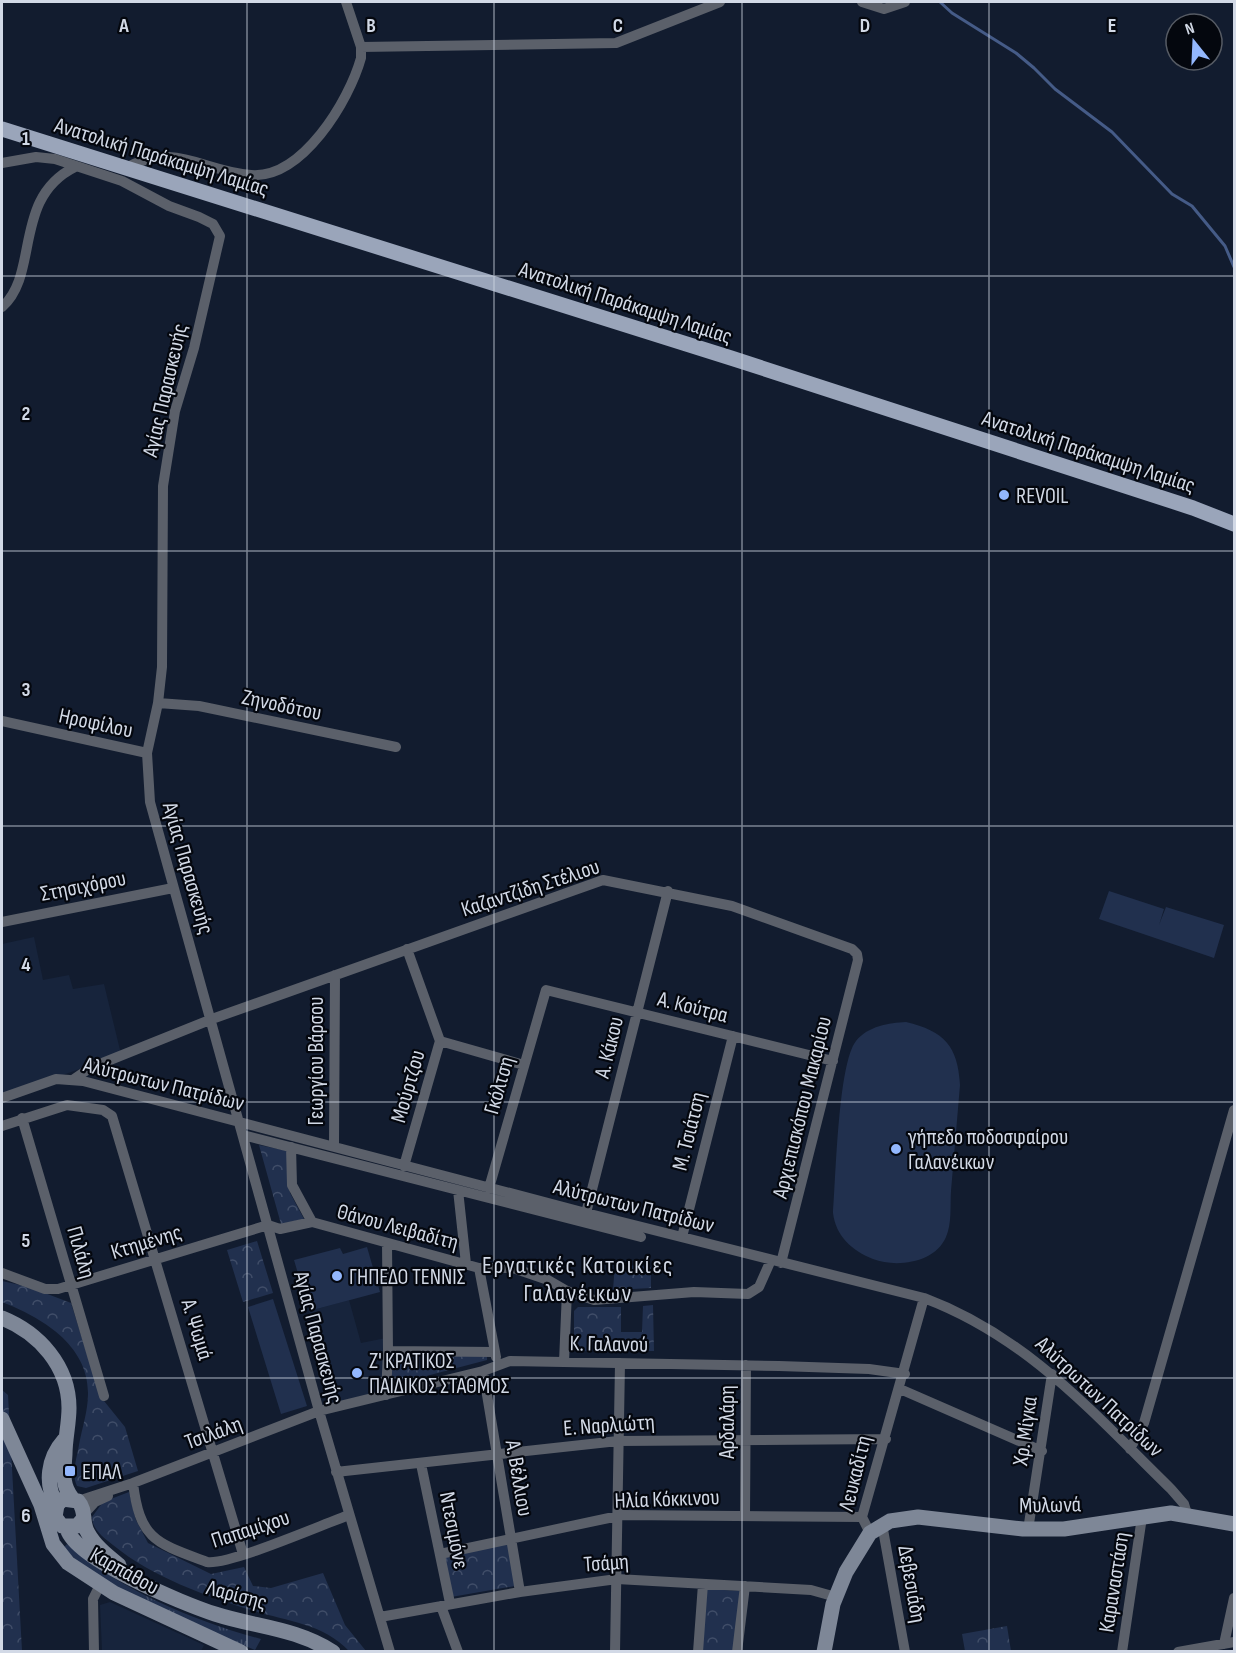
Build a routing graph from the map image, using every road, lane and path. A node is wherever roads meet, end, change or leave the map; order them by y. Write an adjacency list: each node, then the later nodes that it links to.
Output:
1 (346, 2): 5 (street)
2 (720, 2): 5 (street)
3 (862, 2): 4 (street)
4 (904, 2)
5 (361, 47): 9 (street)
6 (2, 129): 8 (main road, Ανατολική Παράκαμψη Λαμίας)
7 (2, 163): 8 (street)
8 (79, 164): 9 (main road, Ανατολική Παράκαμψη Λαμίας); 10 (street); 12 (street, Αγίας Παρασκευής)
9 (126, 168): 11 (main road, Ανατολική Παράκαμψη Λαμίας)
10 (2, 307)
11 (1234, 524)
12 (158, 703): 14 (street, Ζηνοδότου); 15 (street, Αγίας Παρασκευής)
13 (2, 721): 15 (street, Ηροφίλου)
14 (396, 747)
15 (147, 753): 16 (street, Αγίας Παρασκευής)
16 (173, 888): 18 (street, Στησιχόρου); 24 (street, Αγίας Παρασκευής)
17 (668, 891): 19 (street, Καζαντζίδη Στέλιου); 20 (street, Καζαντζίδη Στέλιου); 23 (street, Α. Κάκου)
18 (2, 922)
19 (407, 949): 21 (street, Καζαντζίδη Στέλιου); 26 (street, Μούρτζου)
20 (858, 960): 27 (street, Αρχιεπισκόπου Μακαρίου)
21 (335, 975): 24 (street, Καζαντζίδη Στέλιου); 37 (street, Γεωργίου Βάρσου)
22 (544, 992): 23 (street, Α. Κούτρα); 28 (street, Γκόλτση)
23 (637, 1011): 25 (street, Α. Κούτρα); 41 (street, Α. Κάκου)
24 (212, 1019): 29 (street, Καζαντζίδη Στέλιου); 33 (street, Αγίας Παρασκευής)
25 (733, 1036): 27 (street, Α. Κούτρα); 45 (street, Μ. Τσιάτση)
26 (440, 1041): 28 (street); 38 (street, Μούρτζου)
27 (833, 1061): 48 (street, Αρχιεπισκόπου Μακαρίου)
28 (524, 1065): 39 (street, Γκόλτση)
29 (74, 1079): 30 (street, Αλύτρωτων Πατρίδων); 33 (street, Αλύτρωτων Πατρίδων)
30 (2, 1098)
31 (1234, 1110): 74 (street)
32 (22, 1118): 34 (street); 47 (street, Α. Ψωμά); 52 (street, Πιλάλη)
33 (239, 1122): 35 (street, Αγίας Παρασκευής); 37 (street, Αλύτρωτων Πατρίδων)
34 (2, 1126)
35 (243, 1135): 36 (street); 43 (street, Αγίας Παρασκευής)
36 (291, 1147): 40 (street); 42 (street, Θάνου Λειβαδίτη)
37 (334, 1147): 38 (street, Αλύτρωτων Πατρίδων)
38 (405, 1166): 39 (street, Αλύτρωτων Πατρίδων)
39 (489, 1188): 41 (street, Αλύτρωτων Πατρίδων)
40 (458, 1190): 44 (street); 49 (street)
41 (586, 1213): 45 (street, Αλύτρωτων Πατρίδων)
42 (312, 1222): 43 (street, Θάνου Λειβαδίτη); 46 (street, Θάνου Λειβαδίτη)
43 (268, 1224): 47 (street, Κτημένης); 68 (street, Αγίας Παρασκευής)
44 (641, 1237)
45 (682, 1237): 48 (street, Αλύτρωτων Πατρίδων)
46 (387, 1243): 49 (street, Θάνου Λειβαδίτη); 56 (street)
47 (156, 1259): 52 (street, Κτημένης); 76 (street, Α. Ψωμά)
48 (776, 1261): 53 (street, Θάνου Λειβαδίτη); 54 (street, Αλύτρωτων Πατρίδων)
49 (466, 1264): 50 (street, Θάνου Λειβαδίτη)
50 (479, 1268): 53 (street, Θάνου Λειβαδίτη); 57 (street)
51 (2, 1273): 52 (street, Κτημένης)
52 (71, 1285): 67 (street, Πιλάλη)
53 (567, 1291): 58 (street)
54 (924, 1298): 63 (street, Λευκαδίτη); 64 (street, Αλύτρωτων Πατρίδων)
55 (2, 1318): 72 (street, Λαρίσης)
56 (388, 1351): 57 (street); 66 (street)
57 (494, 1352): 60 (street)
58 (564, 1362): 59 (street, Κ. Γαλανού); 60 (street, Κ. Γαλανού)
59 (620, 1363): 61 (street, Κ. Γαλανού); 73 (street)
60 (499, 1364): 62 (street, Κ. Γαλανού)
61 (746, 1365): 63 (street, Κ. Γαλανού); 70 (street, Αρδαλάρη)
62 (483, 1371): 66 (street, Κ. Γαλανού); 77 (street, Α. Βέλλιου)
63 (905, 1374): 65 (street, Λευκαδίτη)
64 (1052, 1374): 74 (street, Αλύτρωτων Πατρίδων); 75 (street, Χρ. Μίγκα)
65 (900, 1389): 71 (street, Λευκαδίτη); 75 (street)
66 (386, 1395): 68 (street, Κ. Γαλανού)
67 (104, 1396)
68 (319, 1412): 76 (street, Τσιλάλη); 79 (street, Αγίας Παρασκευής)
69 (2, 1419): 85 (street, Καρπάθου)
70 (747, 1438): 71 (street, Ε. Ναρλιώτη); 73 (street, Ε. Ναρλιώτη); 84 (street, Αρδαλάρη)
71 (886, 1439): 87 (street, Λευκαδίτη)
72 (64, 1440): 81 (street, Λαρίσης); 85 (street, Λαρίσης)
73 (618, 1441): 77 (street, Ε. Ναρλιώτη); 86 (street)
74 (1130, 1449): 82 (street, Αλύτρωτων Πατρίδων)
75 (1042, 1451): 91 (street, Χρ. Μίγκα)
76 (214, 1452): 80 (street, Τσιλάλη); 93 (street, Α. Ψωμά)
77 (495, 1455): 78 (street, Ε. Ναρλιώτη); 92 (street, Α. Βέλλιου)
78 (421, 1464): 79 (street, Ε. Ναρλιώτη); 94 (street, Ντεσιμόνε)
79 (336, 1472): 83 (street, Αγίας Παρασκευής)
80 (133, 1483): 81 (street, Τσιλάλη); 93 (street, Παπαμίχου)
81 (80, 1508): 85 (street); 85 (street); 95 (street, Λαρίσης)
82 (1187, 1514): 88 (street, Μυλωνά); 89 (street, Μυλωνά)
83 (349, 1515): 93 (street, Παπαμίχου); 104 (street, Αγίας Παρασκευής)
84 (745, 1516): 86 (street, Ηλία Κόκκινου); 87 (street, Ηλία Κόκκινου)
85 (54, 1517): 95 (street, Λαρίσης); 98 (street, Καρπάθου)
86 (617, 1517): 92 (street, Ηλία Κόκκινου); 96 (street)
87 (862, 1517): 90 (street, Λευκαδίτη)
88 (1142, 1517): 91 (street, Μυλωνά); 116 (street, Καραναστάση)
89 (1234, 1524)
90 (876, 1528): 91 (street, Μυλωνά); 101 (street, Λευκαδίτη); 115 (street, Δεβεσιάδη)
91 (1028, 1530)
92 (511, 1540): 94 (street, Ηλία Κόκκινου); 100 (street, Α. Βέλλιου)
93 (243, 1554)
94 (440, 1554): 103 (street, Ντεσιμόνε)
95 (130, 1575): 108 (street, Λαρίσης)
96 (617, 1579): 97 (street, Τσάμη); 100 (street, Τσάμη); 111 (street)
97 (703, 1584): 99 (street, Τσάμη); 112 (street)
98 (100, 1585): 106 (street); 107 (street, Καρπάθου)
99 (745, 1586): 101 (street, Τσάμη); 113 (street)
100 (520, 1592): 103 (street, Τσάμη)
101 (836, 1597): 114 (street, Λευκαδίτη)
102 (1234, 1598): 105 (street)
103 (446, 1605): 104 (street, Τσάμη); 110 (street, Ντεσιμόνε)
104 (380, 1617): 109 (street, Αγίας Παρασκευής)
105 (1229, 1643): 117 (street)
106 (94, 1652)
107 (241, 1652)
108 (333, 1652)
109 (390, 1652)
110 (458, 1652)
111 (615, 1652)
112 (698, 1652)
113 (737, 1652)
114 (824, 1652)
115 (905, 1652)
116 (1122, 1652)
117 (1178, 1652)

